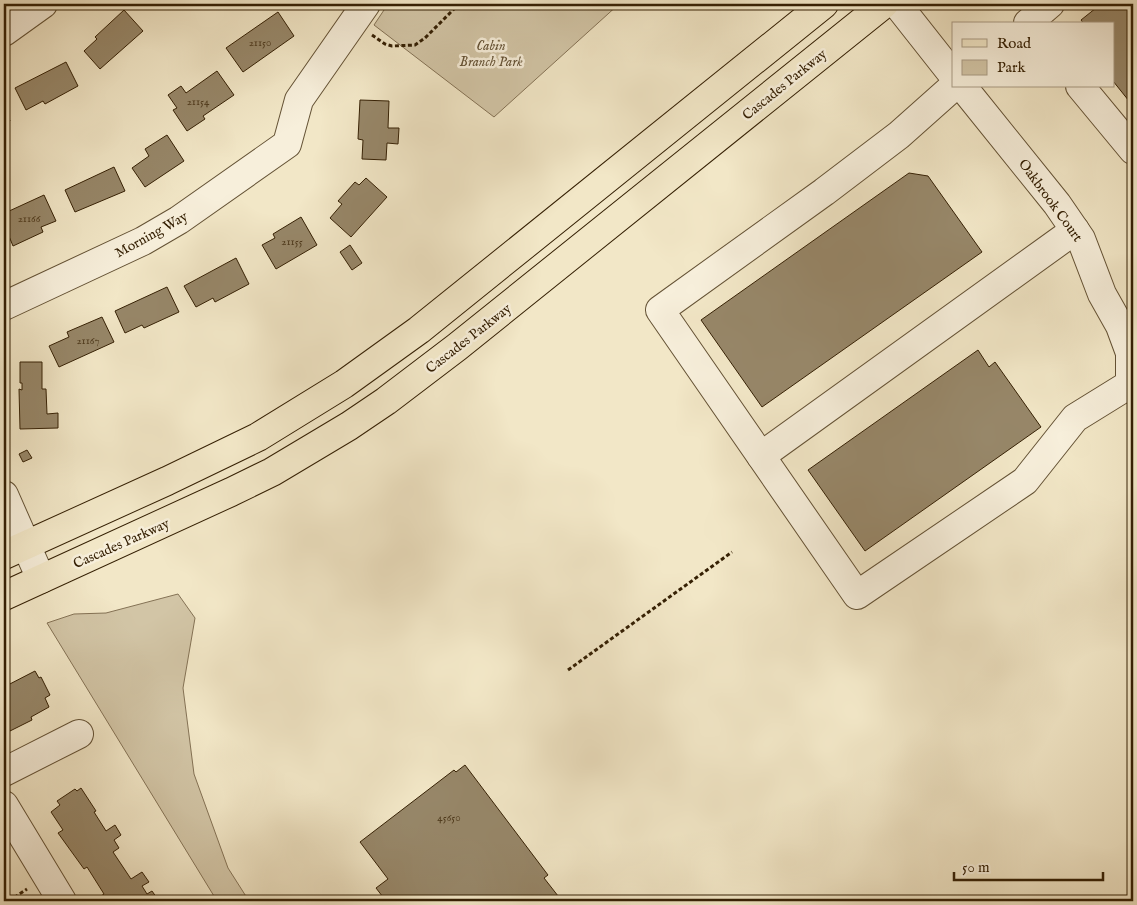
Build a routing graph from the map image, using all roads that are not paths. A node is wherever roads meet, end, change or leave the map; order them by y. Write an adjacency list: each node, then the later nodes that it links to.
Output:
1 (43, 4): 8 (street)
2 (366, 4): 15 (street, Morning Way)
3 (824, 4): 19 (main road)
4 (884, 4): 20 (main road, Cascades Parkway)
5 (897, 4): 9 (street)
6 (1050, 4): 7 (street)
7 (1029, 22)
8 (4, 32)
9 (952, 74)
10 (952, 88): 17 (street)
11 (964, 88): 14 (street, Oakbrook Court)
12 (1082, 88): 13 (street)
13 (1133, 150)
14 (1075, 230): 16 (street, Oakbrook Court); 17 (street)
15 (4, 306)
16 (1132, 385): 17 (street)
17 (761, 456)
18 (4, 495): 19 (street)
19 (15, 550): 20 (street)
20 (41, 579): 21 (main road, Cascades Parkway)
21 (4, 596)
22 (79, 734): 23 (street)
23 (4, 772)
24 (4, 804): 25 (street)
25 (62, 901)

